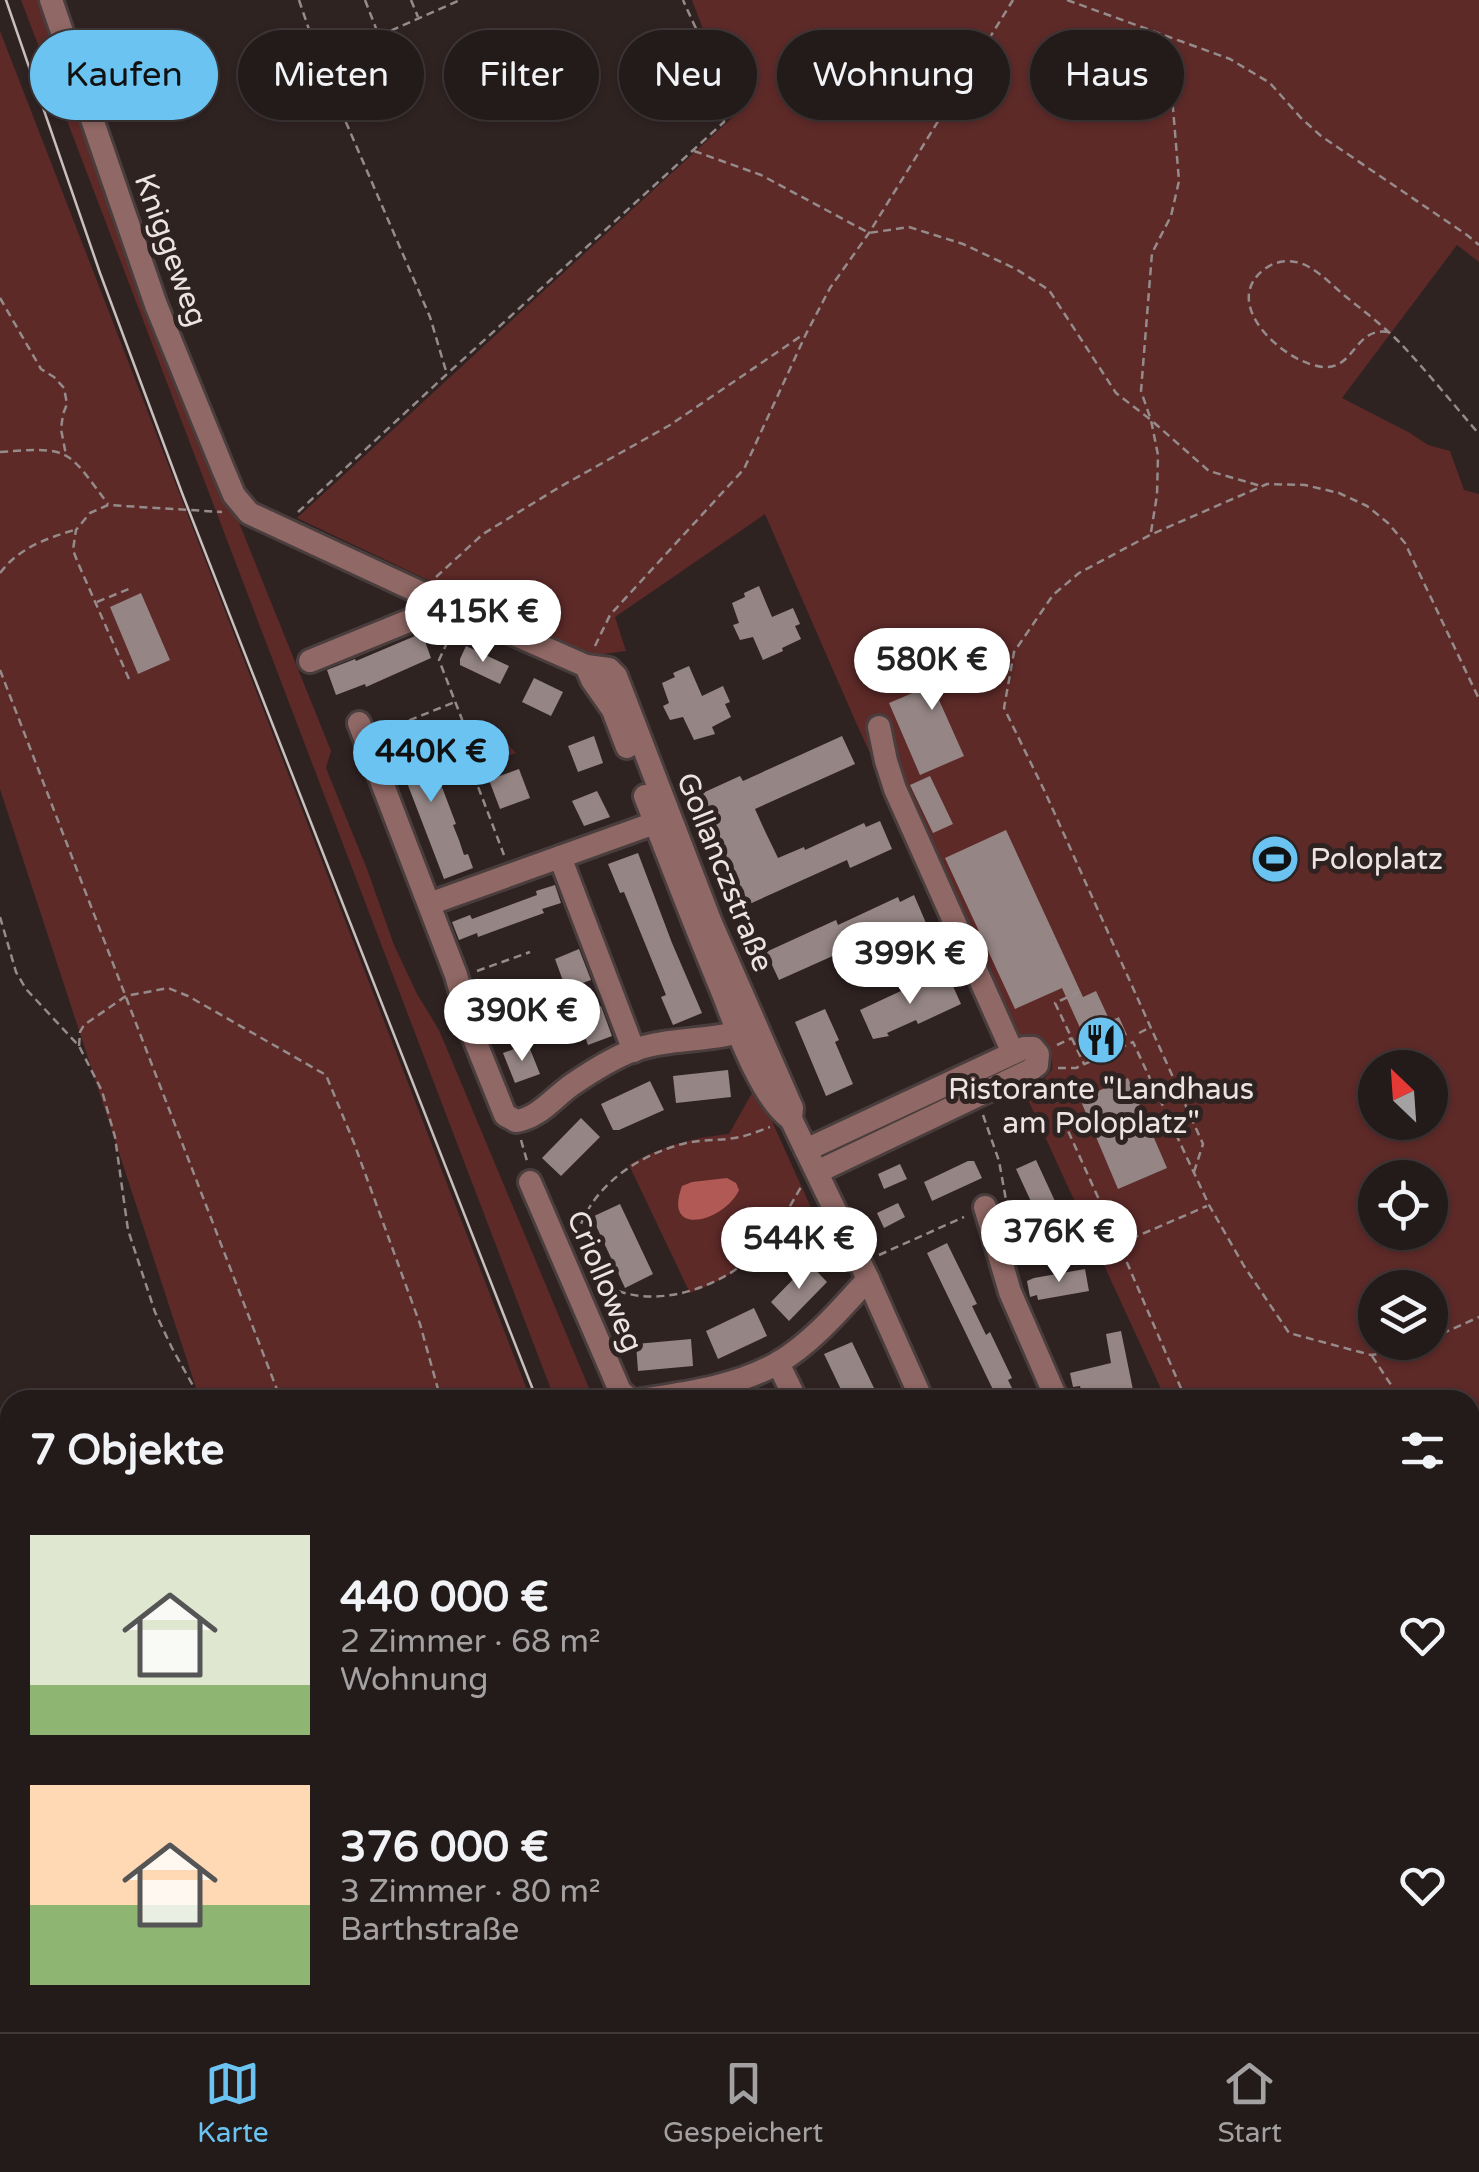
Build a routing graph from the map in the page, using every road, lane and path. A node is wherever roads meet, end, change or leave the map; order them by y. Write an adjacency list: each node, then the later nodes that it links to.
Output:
1 (51, 0): 30 (street, Kniggeweg)
2 (299, 0): 10 (path)
3 (365, 0): 11 (path)
4 (411, 0): 9 (path)
5 (460, 0): 9 (path)
6 (684, 0): 17 (path)
7 (1013, 0): 18 (path)
8 (1068, 0): 13 (path)
9 (418, 18): 12 (path)
10 (309, 30)
11 (376, 30)
12 (393, 30)
13 (1149, 30)
14 (1184, 43): 19 (path)
15 (345, 120): 23 (path)
16 (1174, 120): 24 (path)
17 (692, 150): 18 (path); 23 (path)
18 (869, 233): 22 (path); 24 (path)
19 (1479, 245)
20 (0, 298): 27 (path)
21 (1388, 332): 21 (path); 25 (path)
22 (806, 334): 36 (path); 40 (path)
23 (447, 374): 31 (path)
24 (1151, 420): 28 (path); 33 (path)
25 (1479, 434)
26 (0, 452): 27 (path)
27 (66, 454): 29 (path)
28 (1263, 486): 33 (path); 43 (path)
29 (108, 505): 30 (path); 32 (path)
30 (249, 514): 31 (street)
31 (271, 524): 36 (street)
32 (76, 530): 34 (path); 37 (path)
33 (1150, 535): 56 (path)
34 (0, 574)
35 (131, 588): 37 (path)
36 (419, 592): 38 (street)
37 (96, 603): 42 (path)
38 (453, 612): 39 (street); 40 (street); 44 (path)
39 (310, 661)
40 (586, 666): 47 (street, Gollanczstraße)
41 (0, 670): 55 (path)
42 (129, 679)
43 (1479, 699)
44 (455, 702): 46 (path); 49 (path)
45 (879, 727): 63 (street)
46 (362, 730): 50 (street)
47 (663, 820): 48 (street); 57 (street, Gollanczstraße)
48 (560, 858): 49 (street); 62 (street)
49 (512, 876): 50 (street)
50 (429, 904): 53 (street)
51 (0, 916): 61 (path)
52 (530, 952): 53 (path)
53 (456, 978): 67 (street)
54 (1079, 992): 59 (path)
55 (126, 996): 61 (path); 87 (path); 88 (path)
56 (1151, 1027): 58 (path); 70 (path)
57 (747, 1030): 62 (street); 68 (street, Gollanczstraße)
58 (1138, 1033)
59 (1072, 1038): 60 (path); 64 (path)
60 (1061, 1043)
61 (79, 1046): 86 (path)
62 (634, 1050): 67 (street)
63 (1013, 1053): 65 (street); 69 (street)
64 (1084, 1065): 65 (path); 70 (path)
65 (1046, 1066): 66 (street); 77 (path)
66 (976, 1096): 71 (street); 74 (path)
67 (516, 1121): 72 (path)
68 (784, 1122): 69 (street, Gollanczstraße); 78 (path)
69 (806, 1150): 71 (street, Gollanczstraße)
70 (1194, 1172): 73 (path)
71 (810, 1178): 75 (path); 79 (street, Gollanczstraße)
72 (530, 1182): 89 (street, Criolloweg)
73 (1209, 1205): 77 (path); 83 (path)
74 (985, 1208): 79 (path); 93 (street)
75 (785, 1216): 76 (path); 80 (path)
76 (819, 1216)
77 (1120, 1244): 94 (path)
78 (578, 1246)
79 (870, 1269): 85 (street); 92 (street, Gollanczstraße)
80 (590, 1274)
81 (1479, 1317): 82 (path)
82 (1448, 1330)
83 (1358, 1352)
84 (1374, 1360): 95 (path)
85 (778, 1363): 90 (street); 91 (street)
86 (195, 1390)
87 (277, 1390)
88 (439, 1390)
89 (620, 1390)
90 (701, 1390)
91 (791, 1390)
92 (918, 1390)
93 (1053, 1390)
94 (1182, 1390)
95 (1394, 1390)

